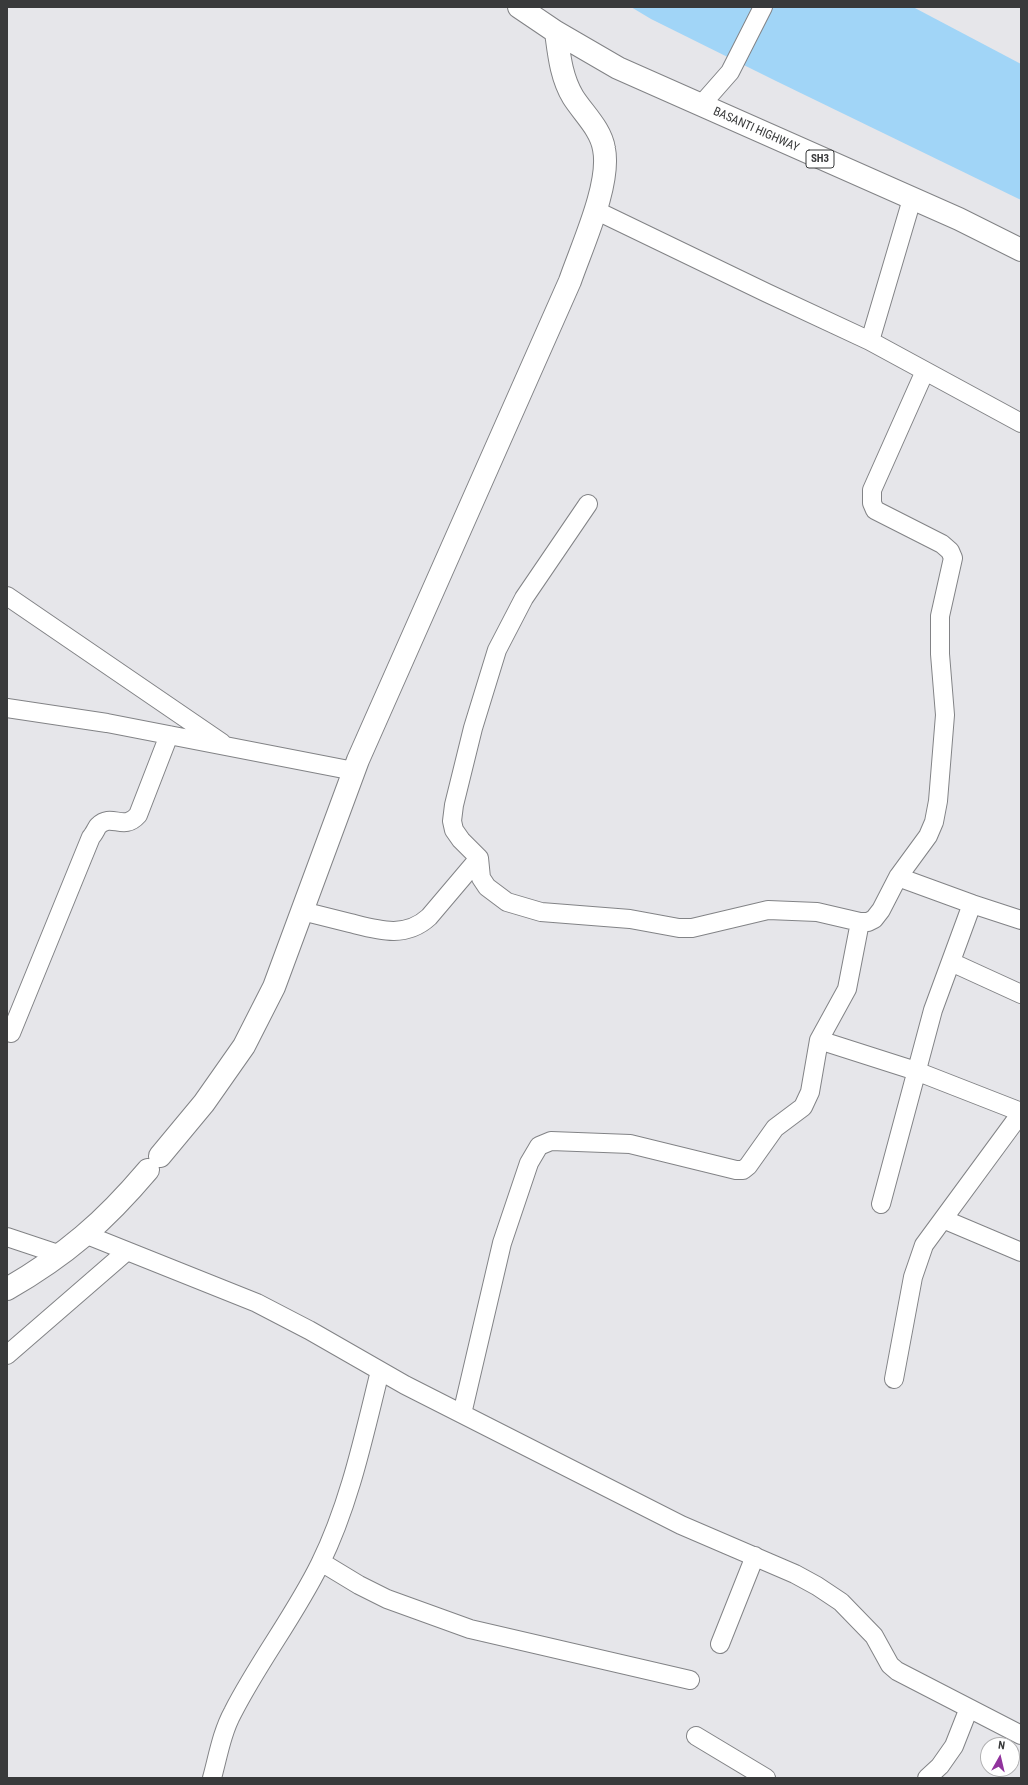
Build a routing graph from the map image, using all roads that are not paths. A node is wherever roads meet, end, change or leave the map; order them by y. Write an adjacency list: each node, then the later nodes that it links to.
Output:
1 (520, 7): 3 (main road, BASANTI HIGHWAY / SH3)
2 (762, 7): 4 (street)
3 (556, 32): 4 (main road, BASANTI HIGHWAY / SH3); 6 (main road)
4 (701, 105): 5 (main road, BASANTI HIGHWAY / SH3)
5 (912, 199): 7 (main road, BASANTI HIGHWAY / SH3); 8 (street)
6 (595, 210): 8 (street); 16 (main road)
7 (1021, 250)
8 (870, 341): 9 (street)
9 (925, 371): 10 (street); 18 (street)
10 (1021, 423)
11 (588, 504): 17 (street)
12 (7, 596): 15 (street)
13 (7, 708): 14 (street)
14 (169, 735): 15 (street); 25 (street)
15 (228, 747): 16 (street)
16 (354, 771): 20 (main road)
17 (479, 858): 20 (street); 22 (street)
18 (898, 877): 19 (street); 22 (street)
19 (972, 904): 21 (street); 23 (street)
20 (302, 911): 31 (main road)
21 (1021, 920)
22 (860, 922): 26 (street)
23 (951, 962): 24 (street); 27 (street)
24 (1021, 994)
25 (11, 1032)
26 (819, 1040): 27 (street); 40 (street)
27 (916, 1071): 28 (street); 29 (street)
28 (1021, 1112): 30 (street)
29 (881, 1204)
30 (943, 1220): 34 (street); 39 (street)
31 (87, 1235): 33 (street); 35 (main road)
32 (7, 1237): 35 (street)
33 (127, 1251): 37 (street); 38 (street)
34 (1021, 1252)
35 (61, 1255): 36 (main road)
36 (7, 1289)
37 (7, 1355)
38 (380, 1371): 40 (street); 42 (street)
39 (894, 1379)
40 (462, 1414): 41 (street)
41 (755, 1556): 43 (street); 45 (street)
42 (321, 1562): 44 (street); 48 (street)
43 (720, 1644)
44 (690, 1680)
45 (969, 1708): 46 (street); 50 (street)
46 (1021, 1735)
47 (696, 1736): 49 (street)
48 (212, 1778)
49 (766, 1778)
50 (927, 1778)

